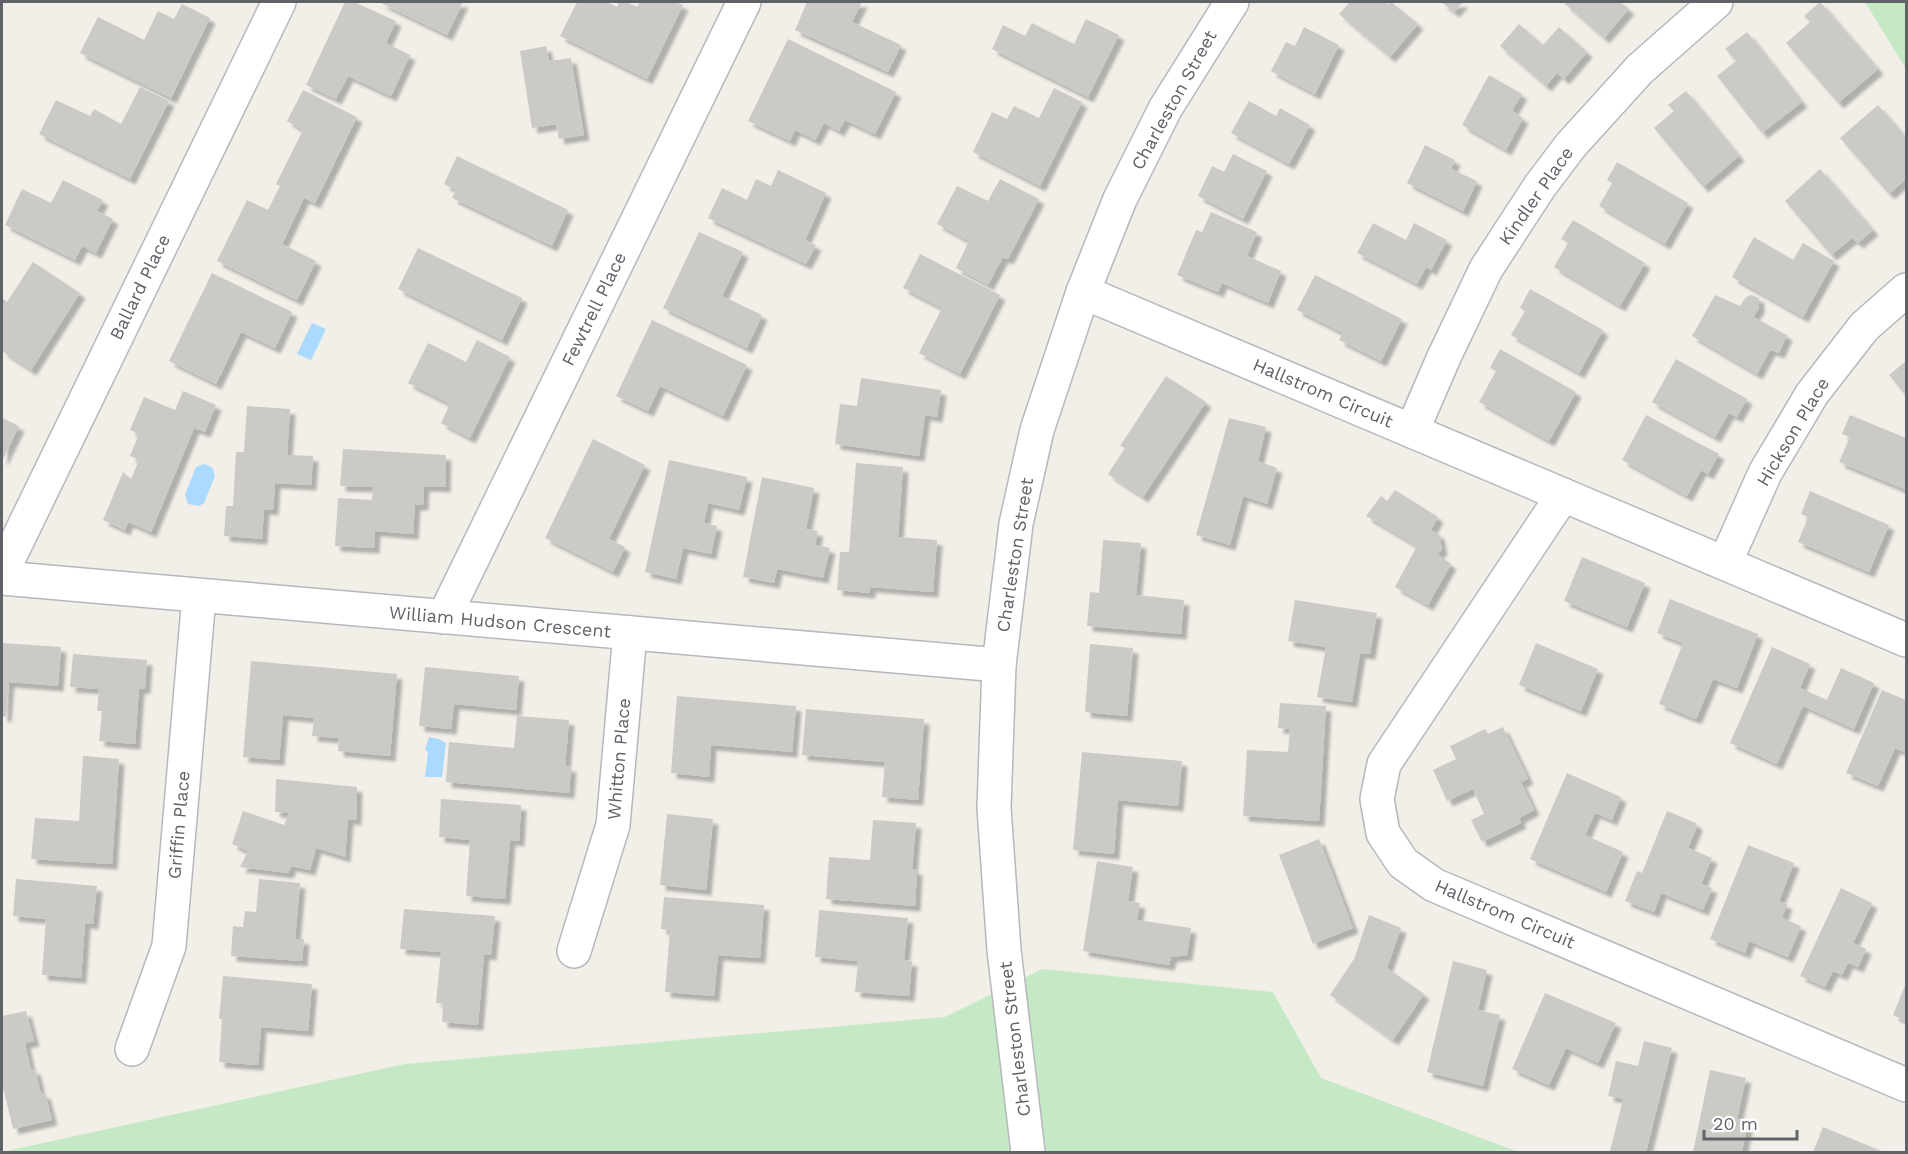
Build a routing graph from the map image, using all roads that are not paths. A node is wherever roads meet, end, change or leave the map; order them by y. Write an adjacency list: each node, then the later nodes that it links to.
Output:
1 (279, 2): 10 (street, Ballard Place)
2 (744, 2): 13 (street, Fewtrell Place)
3 (1232, 2): 6 (street, Charleston Street)
4 (1716, 2): 7 (street, Kindler Place)
5 (1906, 290): 9 (street, Hickson Place)
6 (1083, 292): 7 (street, Hallstrom Circuit); 16 (street, Charleston Street)
7 (1412, 431): 8 (street, Hallstrom Circuit)
8 (1563, 495): 9 (street, Hallstrom Circuit); 19 (street, Hallstrom Circuit)
9 (1725, 563): 15 (street, Hallstrom Circuit)
10 (2, 572)
11 (2, 578): 12 (street, William Hudson Crescent)
12 (199, 596): 13 (street, William Hudson Crescent); 18 (street, Griffin Place)
13 (444, 617): 14 (street, William Hudson Crescent)
14 (630, 633): 16 (street, William Hudson Crescent); 17 (street, Whitton Place)
15 (1906, 640)
16 (999, 665): 20 (street, Charleston Street)
17 (574, 951)
18 (132, 1049)
19 (1906, 1085)
20 (1028, 1152)

